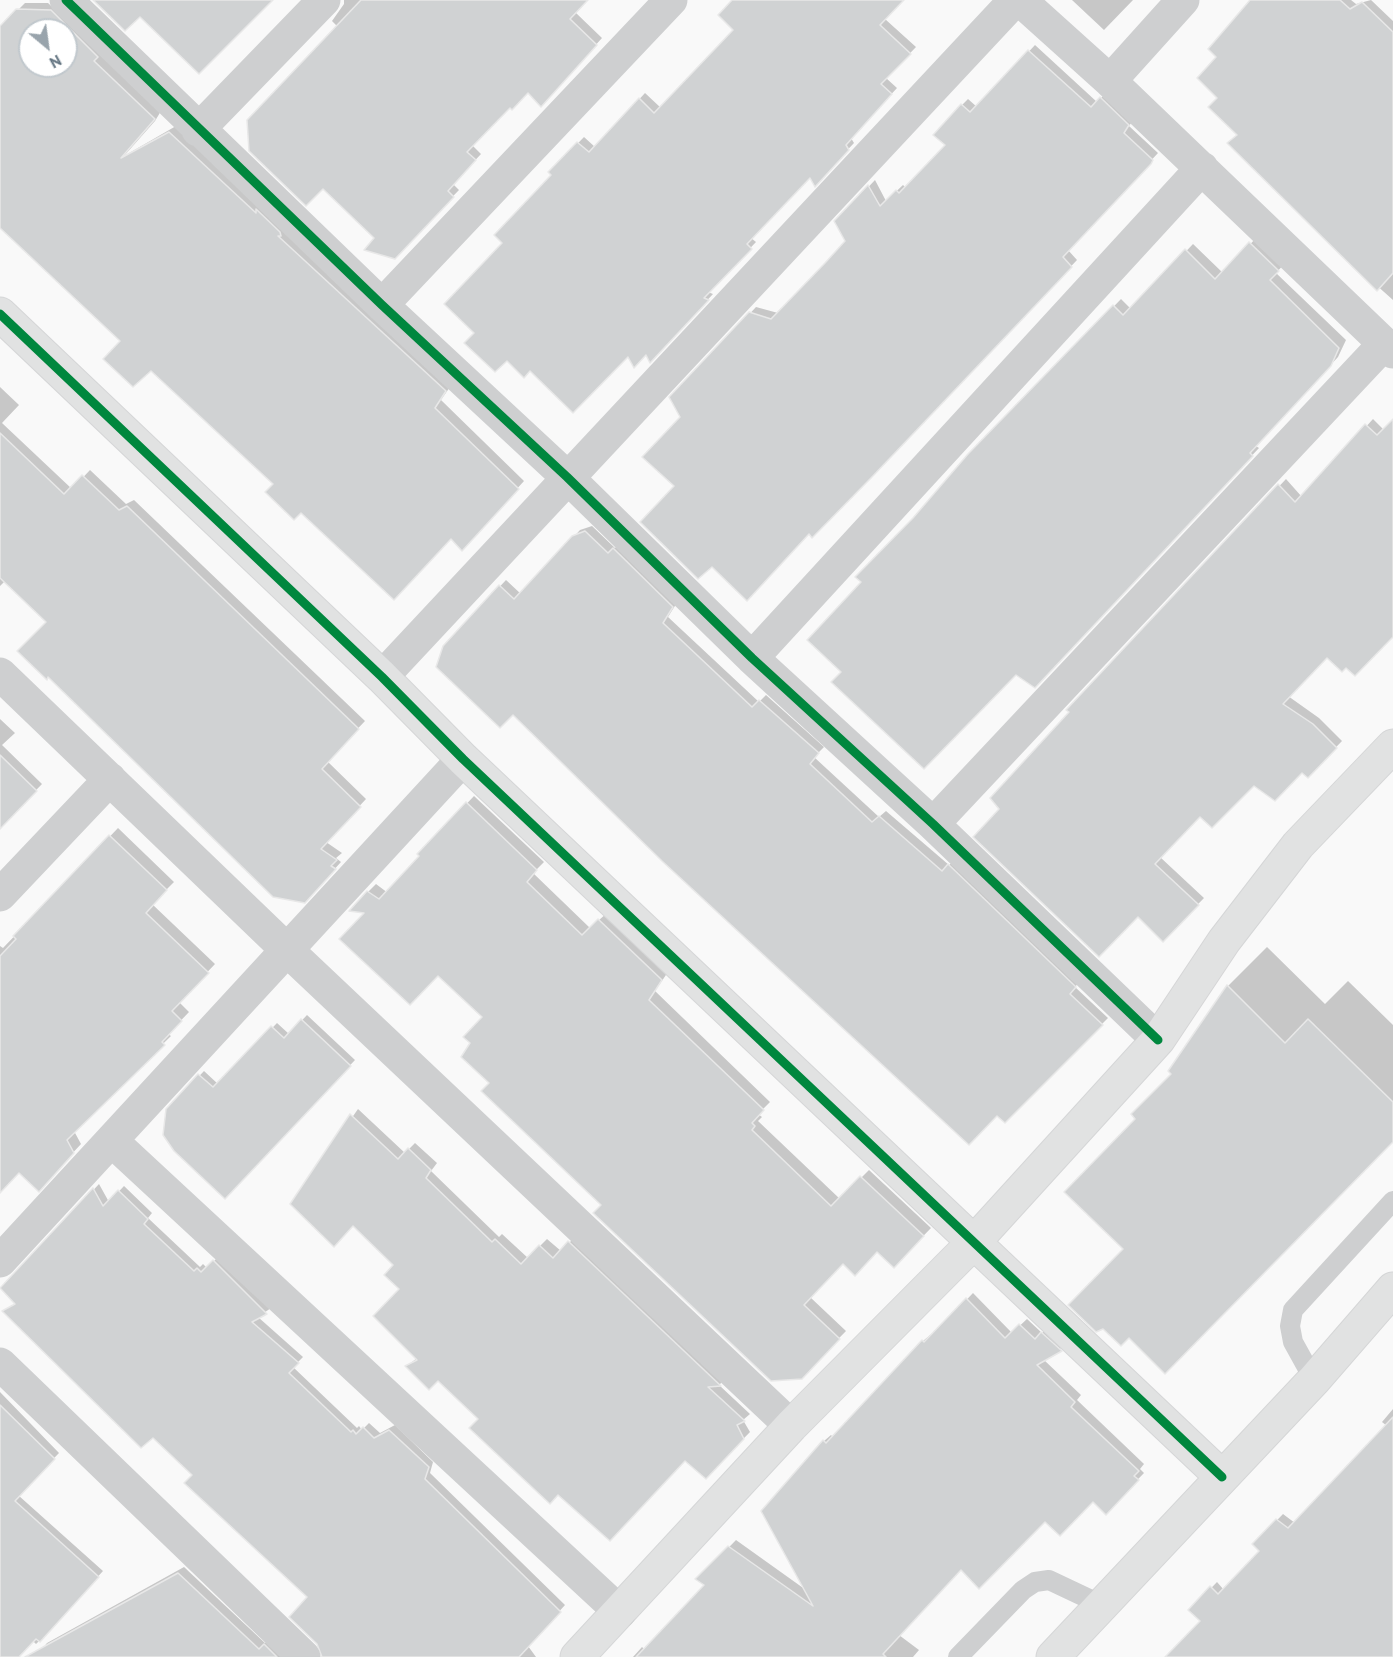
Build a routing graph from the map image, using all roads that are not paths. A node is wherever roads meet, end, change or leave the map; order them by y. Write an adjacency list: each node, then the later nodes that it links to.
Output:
1 (66, 0): 8 (street)
2 (324, 0): 8 (street)
3 (671, 0): 10 (street)
4 (1015, 0): 13 (street)
5 (1020, 0): 7 (street)
6 (1183, 0): 7 (street)
7 (1110, 81): 9 (street)
8 (198, 130): 10 (street)
9 (1202, 168): 12 (street); 14 (street)
10 (382, 305): 13 (street)
11 (0, 314): 16 (street)
12 (1388, 348): 20 (street)
13 (567, 477): 14 (street); 16 (street)
14 (752, 658): 20 (street)
15 (0, 674): 19 (street)
16 (382, 677): 18 (street)
17 (1393, 746): 23 (street)
18 (464, 759): 22 (street); 26 (street)
19 (110, 779): 21 (street); 22 (street)
20 (933, 824): 23 (street)
21 (0, 895)
22 (286, 950): 24 (street); 31 (street)
23 (1158, 1040): 26 (street)
24 (112, 1141): 27 (street); 34 (street)
25 (1393, 1201): 30 (lane)
26 (975, 1241): 31 (street); 32 (street)
27 (0, 1261)
28 (1393, 1289): 30 (street)
29 (0, 1364): 35 (street)
30 (1314, 1380): 32 (street)
31 (791, 1426): 34 (street)
32 (1222, 1477): 33 (street)
33 (1104, 1606): 37 (lane); 38 (street)
34 (621, 1612): 36 (street)
35 (304, 1657)
36 (578, 1657)
37 (958, 1657)
38 (1053, 1657)

